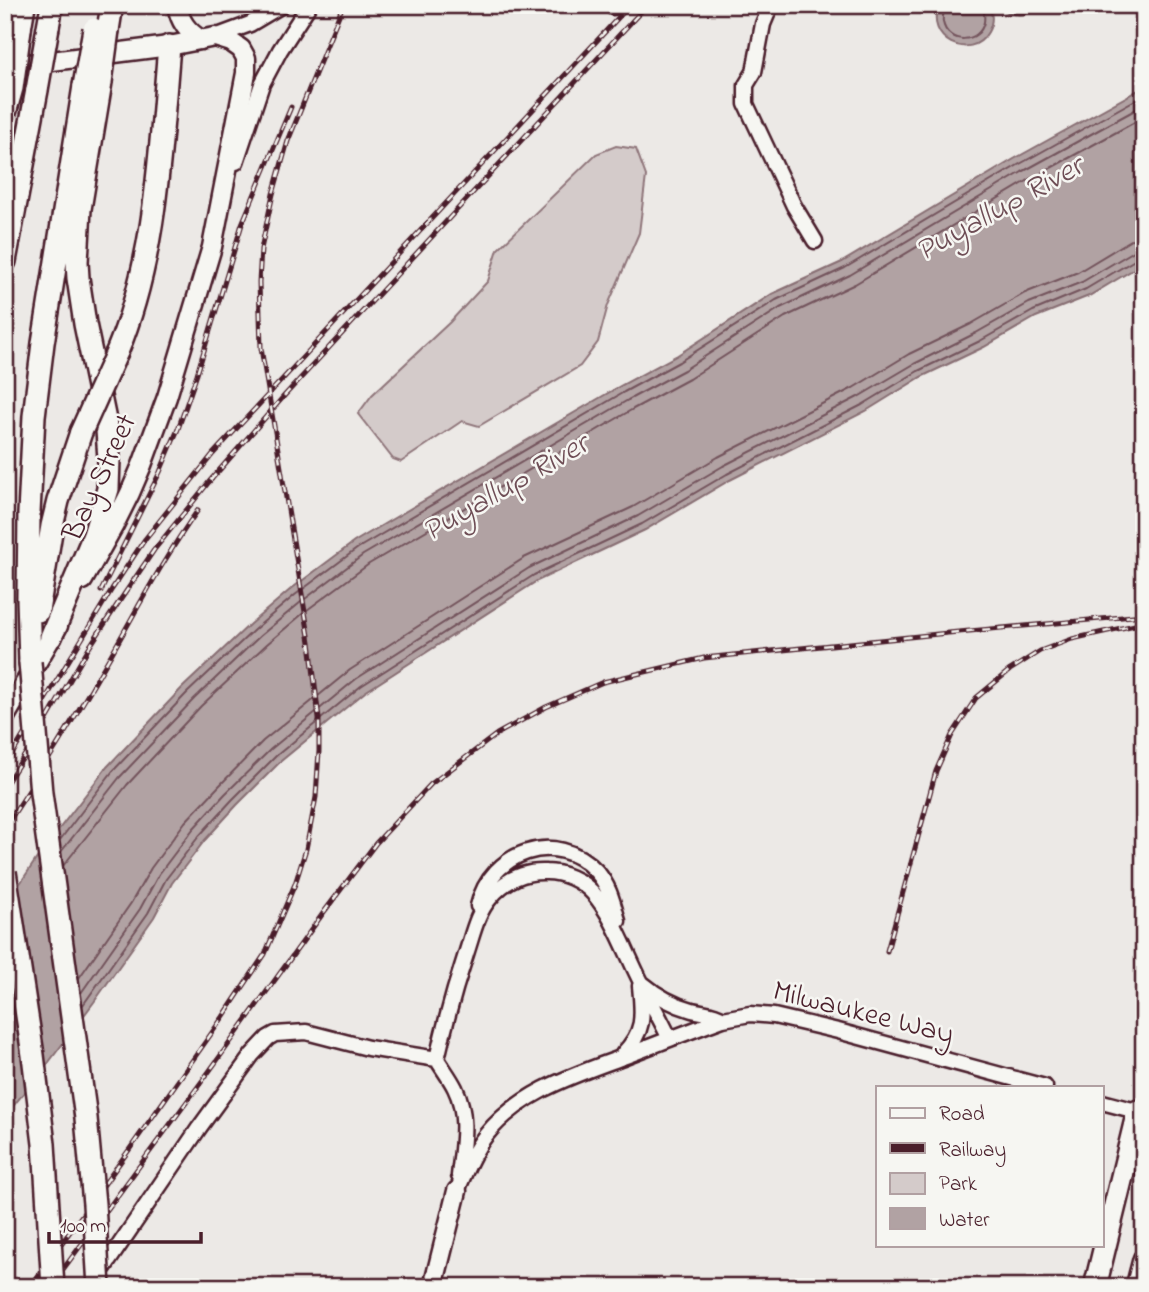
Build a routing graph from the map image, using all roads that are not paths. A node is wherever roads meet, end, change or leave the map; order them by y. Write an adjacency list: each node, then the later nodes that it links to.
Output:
1 (24, 5): 14 (highway, bridge)
2 (52, 5): 17 (highway, bridge)
3 (97, 5): 9 (highway)
4 (112, 5): 9 (highway)
5 (175, 5): 10 (main road); 11 (main road)
6 (282, 5): 10 (street)
7 (310, 5): 16 (street, Bay Street)
8 (771, 5): 15 (street)
9 (101, 30): 13 (highway, bridge)
10 (208, 38): 11 (main road); 16 (main road, Bay Street)
11 (169, 46): 12 (main road); 19 (highway, bridge)
12 (5, 66)
13 (93, 84): 18 (highway); 19 (highway)
14 (5, 113)
15 (815, 242)
16 (212, 247): 18 (main road, Bay Street)
17 (5, 261)
18 (51, 637): 20 (main road, Bay Street)
19 (30, 662): 35 (highway, bridge)
20 (5, 717)
21 (5, 872): 33 (highway, bridge)
22 (477, 920): 23 (street); 23 (street); 28 (street)
23 (626, 949): 24 (street)
24 (640, 981): 25 (street); 26 (street); 27 (street)
25 (723, 1019): 26 (street, Milwaukee Way); 29 (street, Milwaukee Way)
26 (670, 1039): 27 (street, Milwaukee Way)
27 (619, 1058): 32 (street, Milwaukee Way)
28 (437, 1059): 32 (street); 34 (street)
29 (1041, 1086)
30 (1104, 1103): 31 (street)
31 (1141, 1112): 37 (highway)
32 (457, 1192): 36 (main road)
33 (53, 1287)
34 (91, 1287)
35 (99, 1287)
36 (433, 1287)
37 (1095, 1287)

